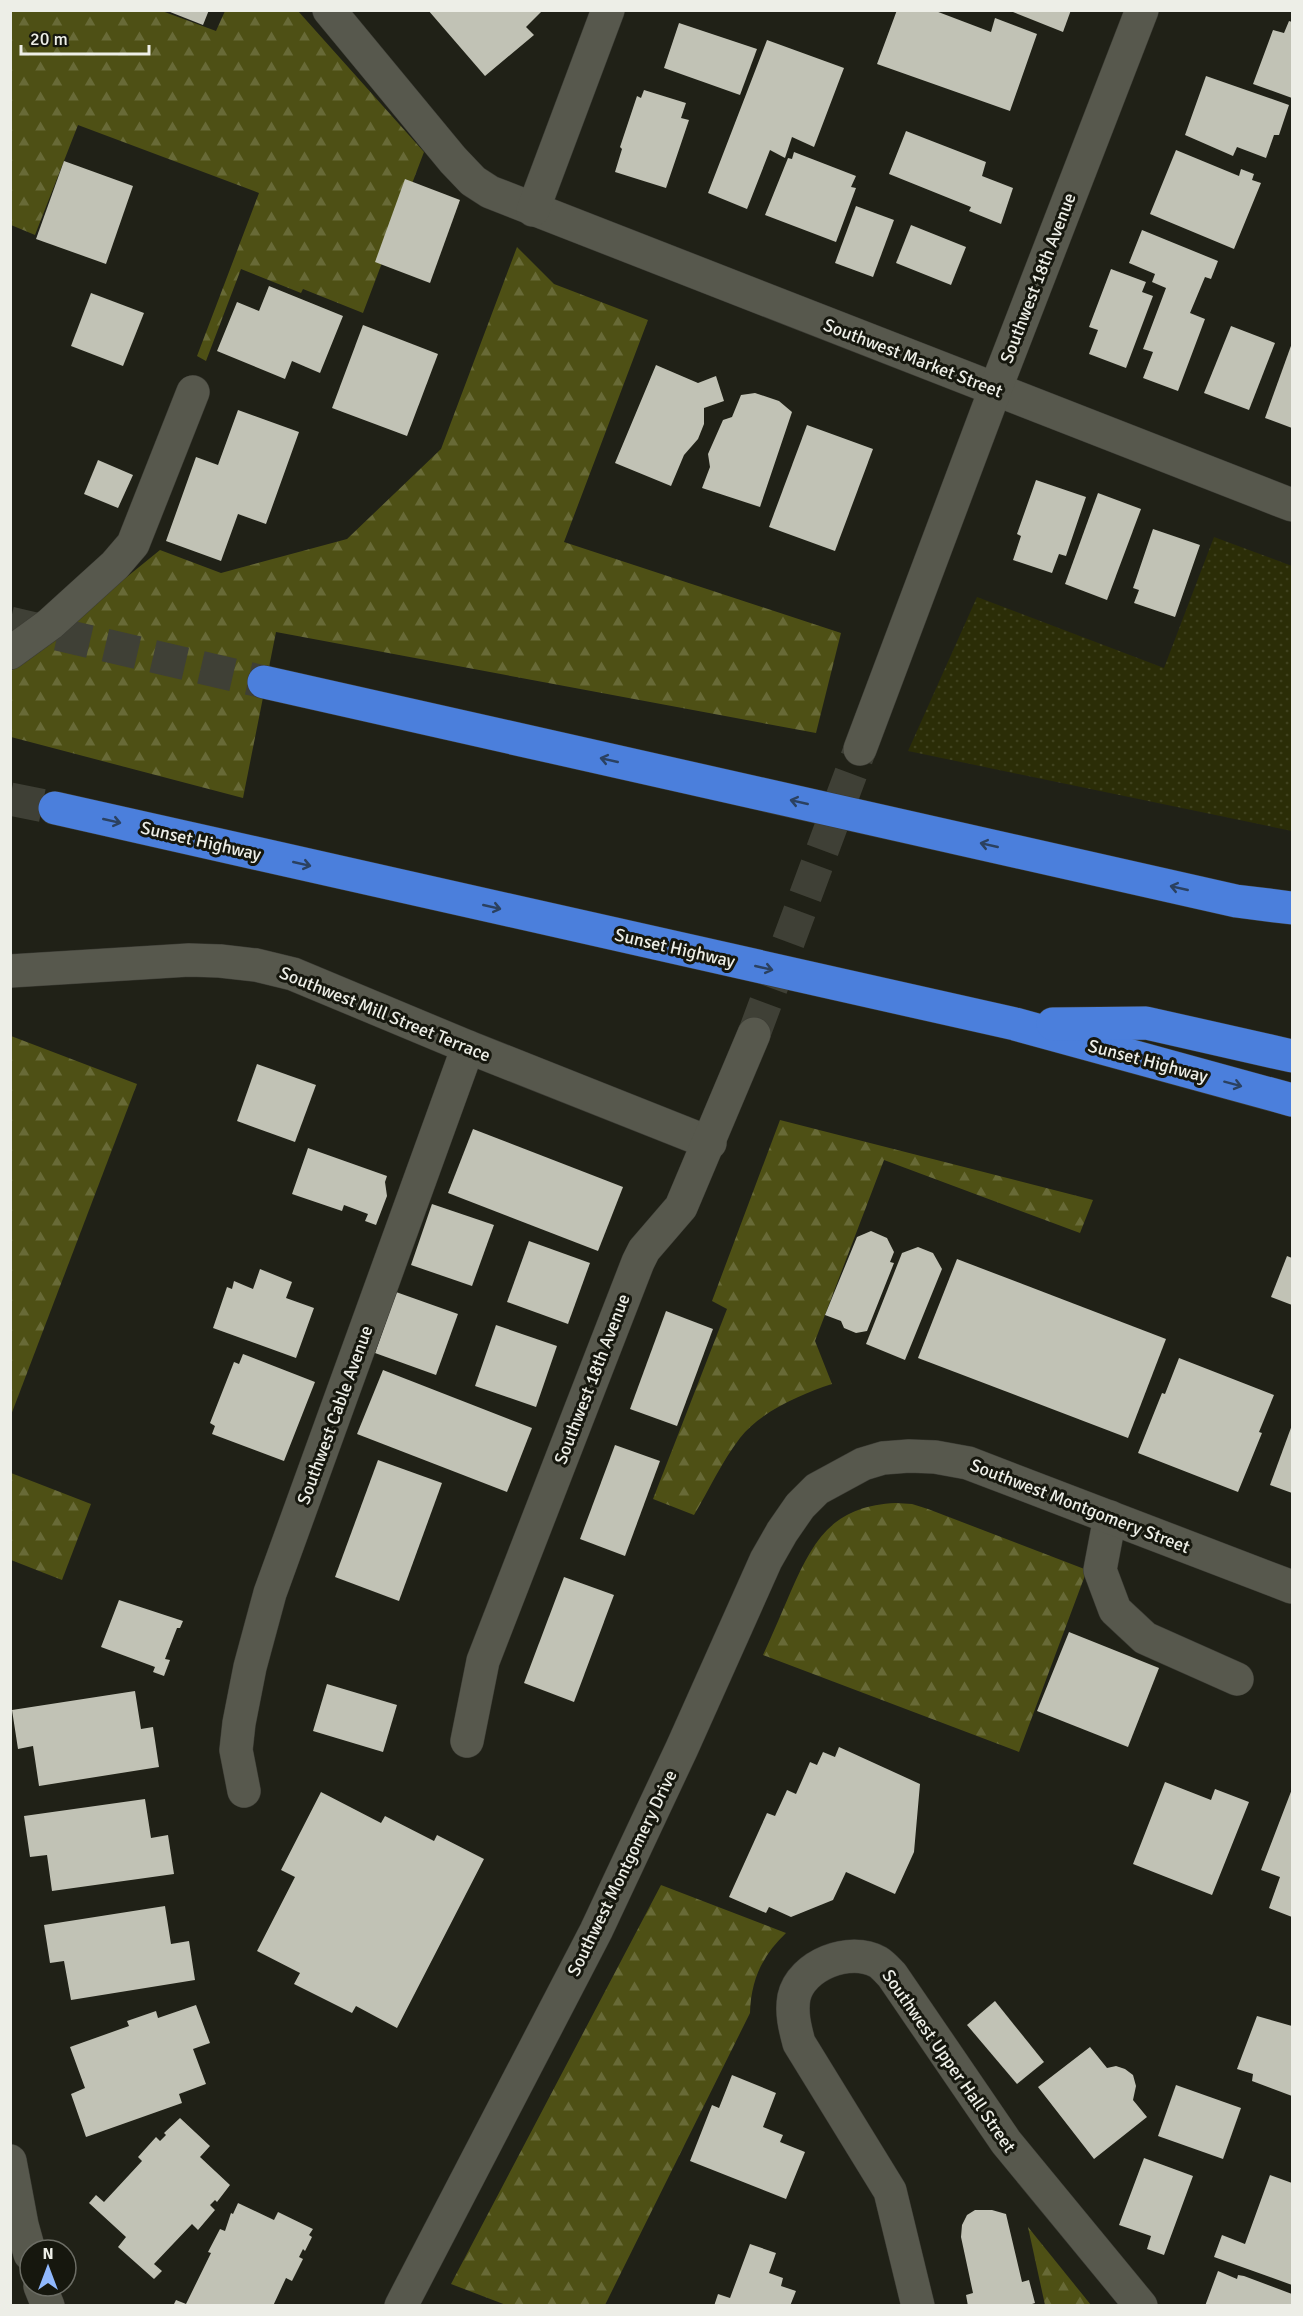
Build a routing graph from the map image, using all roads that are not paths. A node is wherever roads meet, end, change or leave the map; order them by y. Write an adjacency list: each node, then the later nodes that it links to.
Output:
1 (329, 10): 4 (street, Southwest Market Street)
2 (608, 10): 4 (street)
3 (1142, 10): 5 (street, Southwest 18th Avenue)
4 (533, 210): 5 (street, Southwest Market Street)
5 (995, 390): 7 (street, Southwest Market Street); 10 (street, Southwest 18th Avenue)
6 (193, 392): 8 (street)
7 (1293, 505)
8 (10, 653)
9 (264, 682): 12 (highway, one-way to 9)
10 (860, 748)
11 (55, 808): 16 (highway, Sunset Highway, one-way to 16)
12 (1236, 901): 13 (highway); 14 (highway)
13 (1293, 908)
14 (1293, 923)
15 (10, 971): 18 (street, Southwest Mill Street Terrace)
16 (1015, 1024): 19 (highway); 20 (highway, Sunset Highway, one-way to 20)
17 (754, 1034): 21 (street, Southwest 18th Avenue)
18 (468, 1047): 21 (street, Southwest Mill Street Terrace); 27 (street, Southwest Cable Avenue)
19 (1293, 1056)
20 (1293, 1101)
21 (710, 1143): 26 (street, Southwest 18th Avenue)
22 (862, 1464): 23 (street, Southwest Montgomery Street); 30 (street, Southwest Montgomery Drive)
23 (1110, 1517): 24 (street, Southwest Montgomery Street); 25 (street)
24 (1293, 1587)
25 (1237, 1679)
26 (467, 1741)
27 (244, 1791)
28 (10, 2161): 29 (street)
29 (26, 2238)
30 (401, 2306)
31 (918, 2306): 32 (street, Southwest Upper Hall Street)
32 (1142, 2306)

